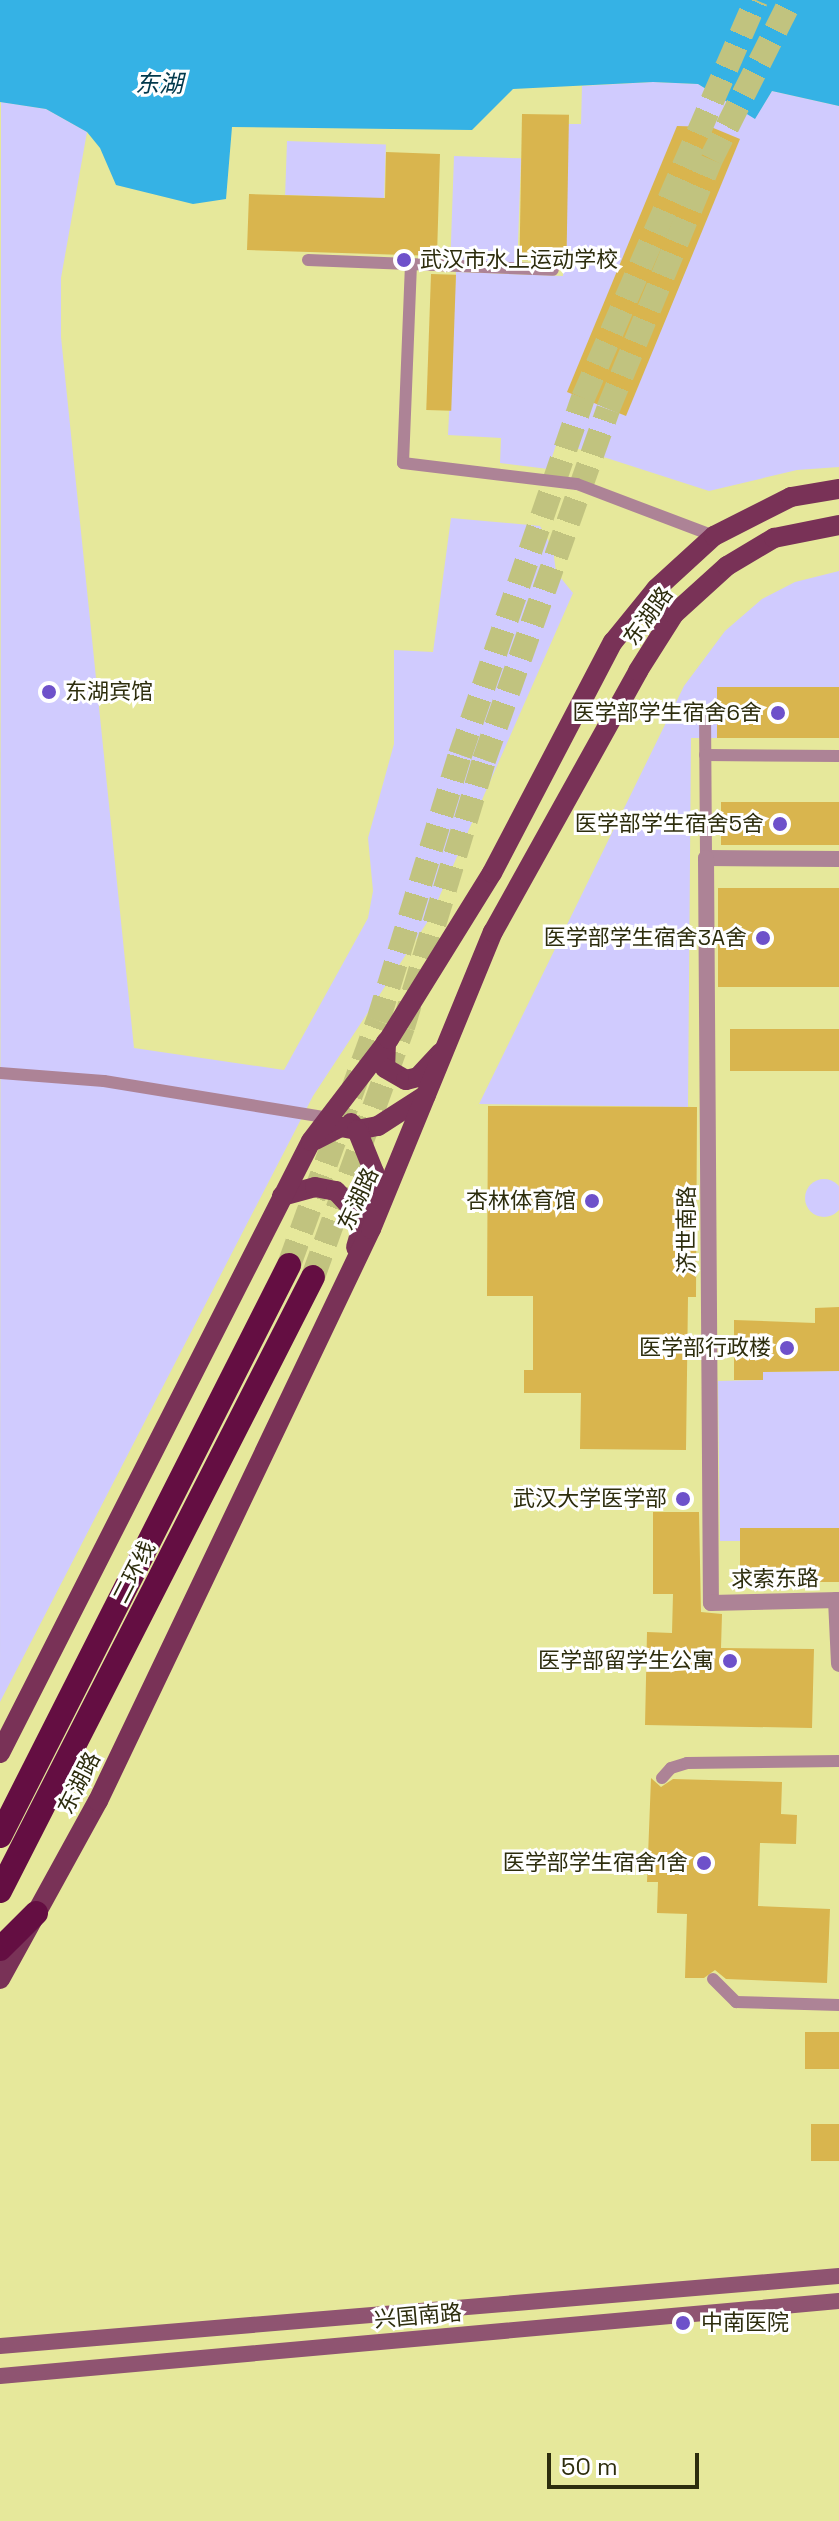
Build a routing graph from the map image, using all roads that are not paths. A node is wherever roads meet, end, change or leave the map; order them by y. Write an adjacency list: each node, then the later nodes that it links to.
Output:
1 (308, 260): 2 (lane)
2 (411, 264): 3 (lane); 6 (lane)
3 (553, 270)
4 (839, 489): 6 (main road, 东湖路)
5 (839, 525): 12 (main road, 东湖路)
6 (714, 536): 13 (main road, 东湖路)
7 (705, 712): 8 (lane)
8 (705, 755): 9 (lane); 10 (lane)
9 (839, 756)
10 (706, 858): 11 (street); 26 (street, 济世南路)
11 (839, 859)
12 (451, 1041): 13 (main road); 15 (main road, 东湖路)
13 (386, 1042): 16 (main road, 东湖路)
14 (0, 1073): 17 (lane)
15 (429, 1092): 18 (main road); 21 (main road, 东湖路)
16 (345, 1097): 17 (main road, 东湖路); 18 (main road)
17 (329, 1118): 19 (main road, 东湖路)
18 (357, 1130): 19 (main road); 21 (main road)
19 (311, 1141): 20 (main road, 东湖路)
20 (282, 1196): 24 (main road); 28 (main road, 东湖路)
21 (371, 1229): 24 (main road, 东湖路)
22 (289, 1265): 31 (highway, 二环线)
23 (313, 1277): 32 (highway, 二环线)
24 (346, 1280): 33 (main road, 东湖路)
25 (837, 1600): 26 (street, 求索东路); 27 (street)
26 (711, 1603)
27 (839, 1664)
28 (0, 1753)
29 (839, 1761): 30 (lane)
30 (662, 1778)
31 (0, 1836)
32 (0, 1891)
33 (36, 1913): 34 (highway); 35 (main road, 东湖路)
34 (0, 1949)
35 (0, 1979)
36 (713, 1979): 37 (lane)
37 (839, 2005)
38 (839, 2276): 40 (main road, 兴国南路)
39 (839, 2301): 41 (main road, 兴国南路)
40 (0, 2346)
41 (0, 2376)

